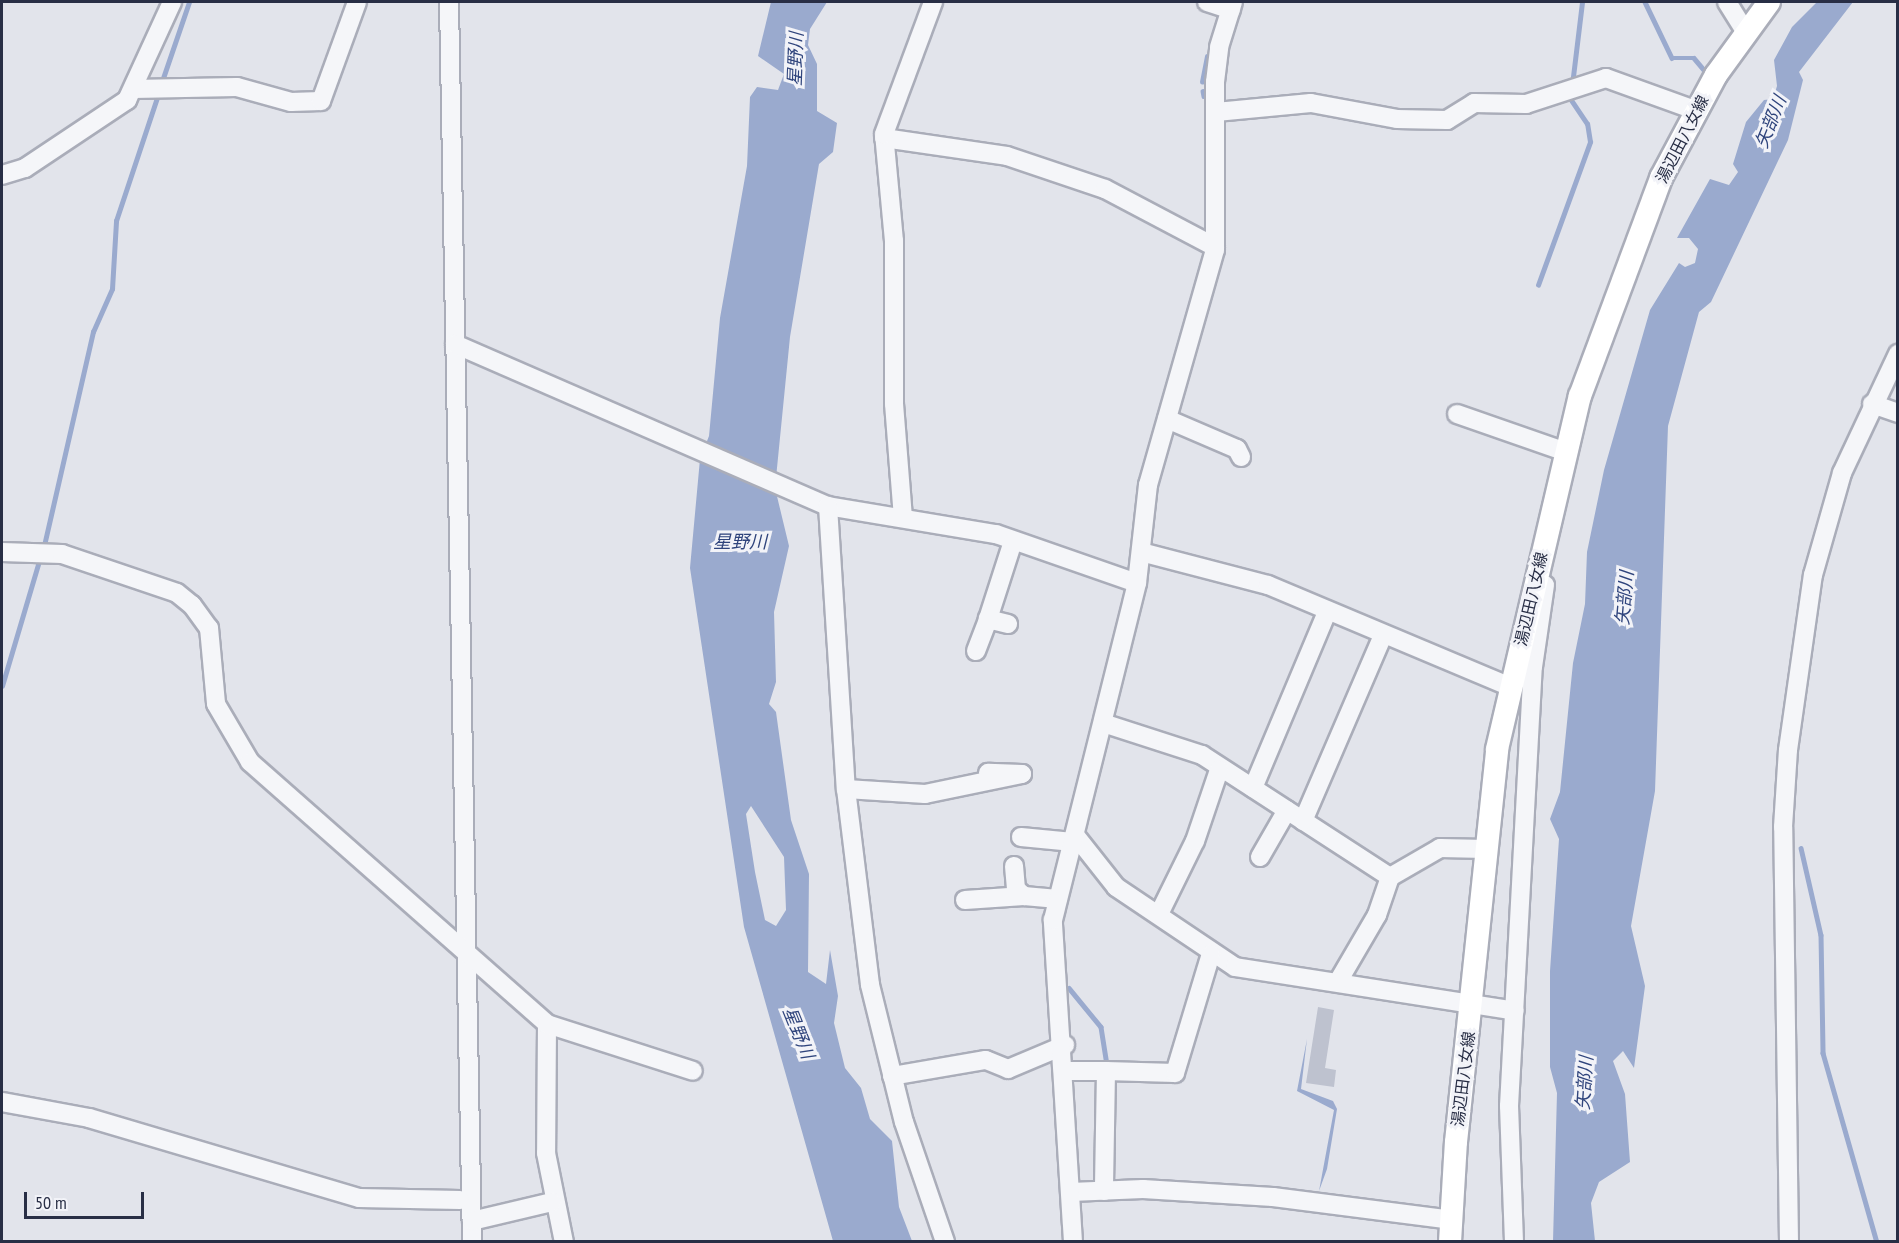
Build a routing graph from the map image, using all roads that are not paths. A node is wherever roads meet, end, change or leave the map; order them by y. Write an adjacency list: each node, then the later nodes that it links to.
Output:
1 (172, 2): 10 (street)
2 (357, 2): 10 (street)
3 (449, 2): 16 (street)
4 (933, 2): 13 (street)
5 (1207, 2): 8 (street)
6 (1727, 2): 9 (street)
7 (1769, 2): 9 (main road, 湯辺田八女線)
8 (1232, 6): 12 (street)
9 (1746, 32): 11 (main road, 湯辺田八女線)
10 (133, 89): 14 (street)
11 (1695, 110): 12 (street); 22 (main road, 湯辺田八女線)
12 (1216, 112): 15 (street)
13 (884, 138): 15 (street); 25 (street)
14 (2, 175)
15 (1215, 247): 21 (street)
16 (455, 344): 24 (street); 55 (street)
17 (1898, 354): 18 (street)
18 (1872, 404): 19 (street); 78 (street)
19 (1898, 413)
20 (1457, 414): 22 (street)
21 (1167, 419): 23 (street); 29 (street)
22 (1566, 452): 26 (main road, 湯辺田八女線)
23 (1241, 457)
24 (828, 506): 25 (street); 41 (street)
25 (903, 518): 27 (street)
26 (1550, 521): 36 (main road, 湯辺田八女線); 37 (street)
27 (1013, 541): 30 (street); 32 (street)
28 (2, 552): 55 (street)
29 (1141, 552): 30 (street); 31 (street)
30 (1137, 583): 38 (street)
31 (1327, 612): 34 (street); 42 (street)
32 (988, 619): 33 (street); 35 (street)
33 (1008, 624)
34 (1383, 635): 36 (street); 44 (street)
35 (976, 651)
36 (1509, 695): 37 (street); 47 (main road, 湯辺田八女線)
37 (1531, 709): 59 (street)
38 (1103, 723): 39 (street); 46 (street)
39 (1219, 770): 42 (street); 54 (street)
40 (988, 773): 41 (street)
41 (846, 789): 65 (street)
42 (1253, 789): 43 (street)
43 (1287, 810): 44 (street); 48 (street)
44 (1303, 821): 50 (street)
45 (1021, 837): 46 (street)
46 (1074, 838): 52 (street); 54 (street)
47 (1486, 849): 50 (street); 58 (main road, 湯辺田八女線)
48 (1260, 857)
49 (1014, 866): 51 (street)
50 (1390, 877): 57 (street)
51 (1024, 896): 52 (street); 53 (street)
52 (1058, 899): 61 (street)
53 (965, 900)
54 (1160, 912): 56 (street)
55 (466, 951): 60 (street); 71 (street)
56 (1211, 954): 57 (street); 64 (street)
57 (1340, 980): 58 (street)
58 (1472, 1006): 59 (street); 72 (main road, 湯辺田八女線)
59 (1515, 1011): 77 (street)
60 (548, 1024): 62 (street); 70 (street)
61 (1065, 1045): 63 (street); 65 (street)
62 (693, 1071)
63 (1067, 1071): 64 (street); 68 (street)
64 (1106, 1071): 67 (street)
65 (892, 1076): 75 (street)
66 (2, 1102): 69 (street)
67 (1104, 1191): 68 (street); 72 (street)
68 (1071, 1192): 76 (street)
69 (460, 1200)
70 (552, 1202): 71 (street); 74 (street)
71 (472, 1221): 73 (street)
72 (1451, 1231)
73 (472, 1242)
74 (564, 1242)
75 (945, 1242)
76 (1073, 1242)
77 (1514, 1242)
78 (1790, 1242)

